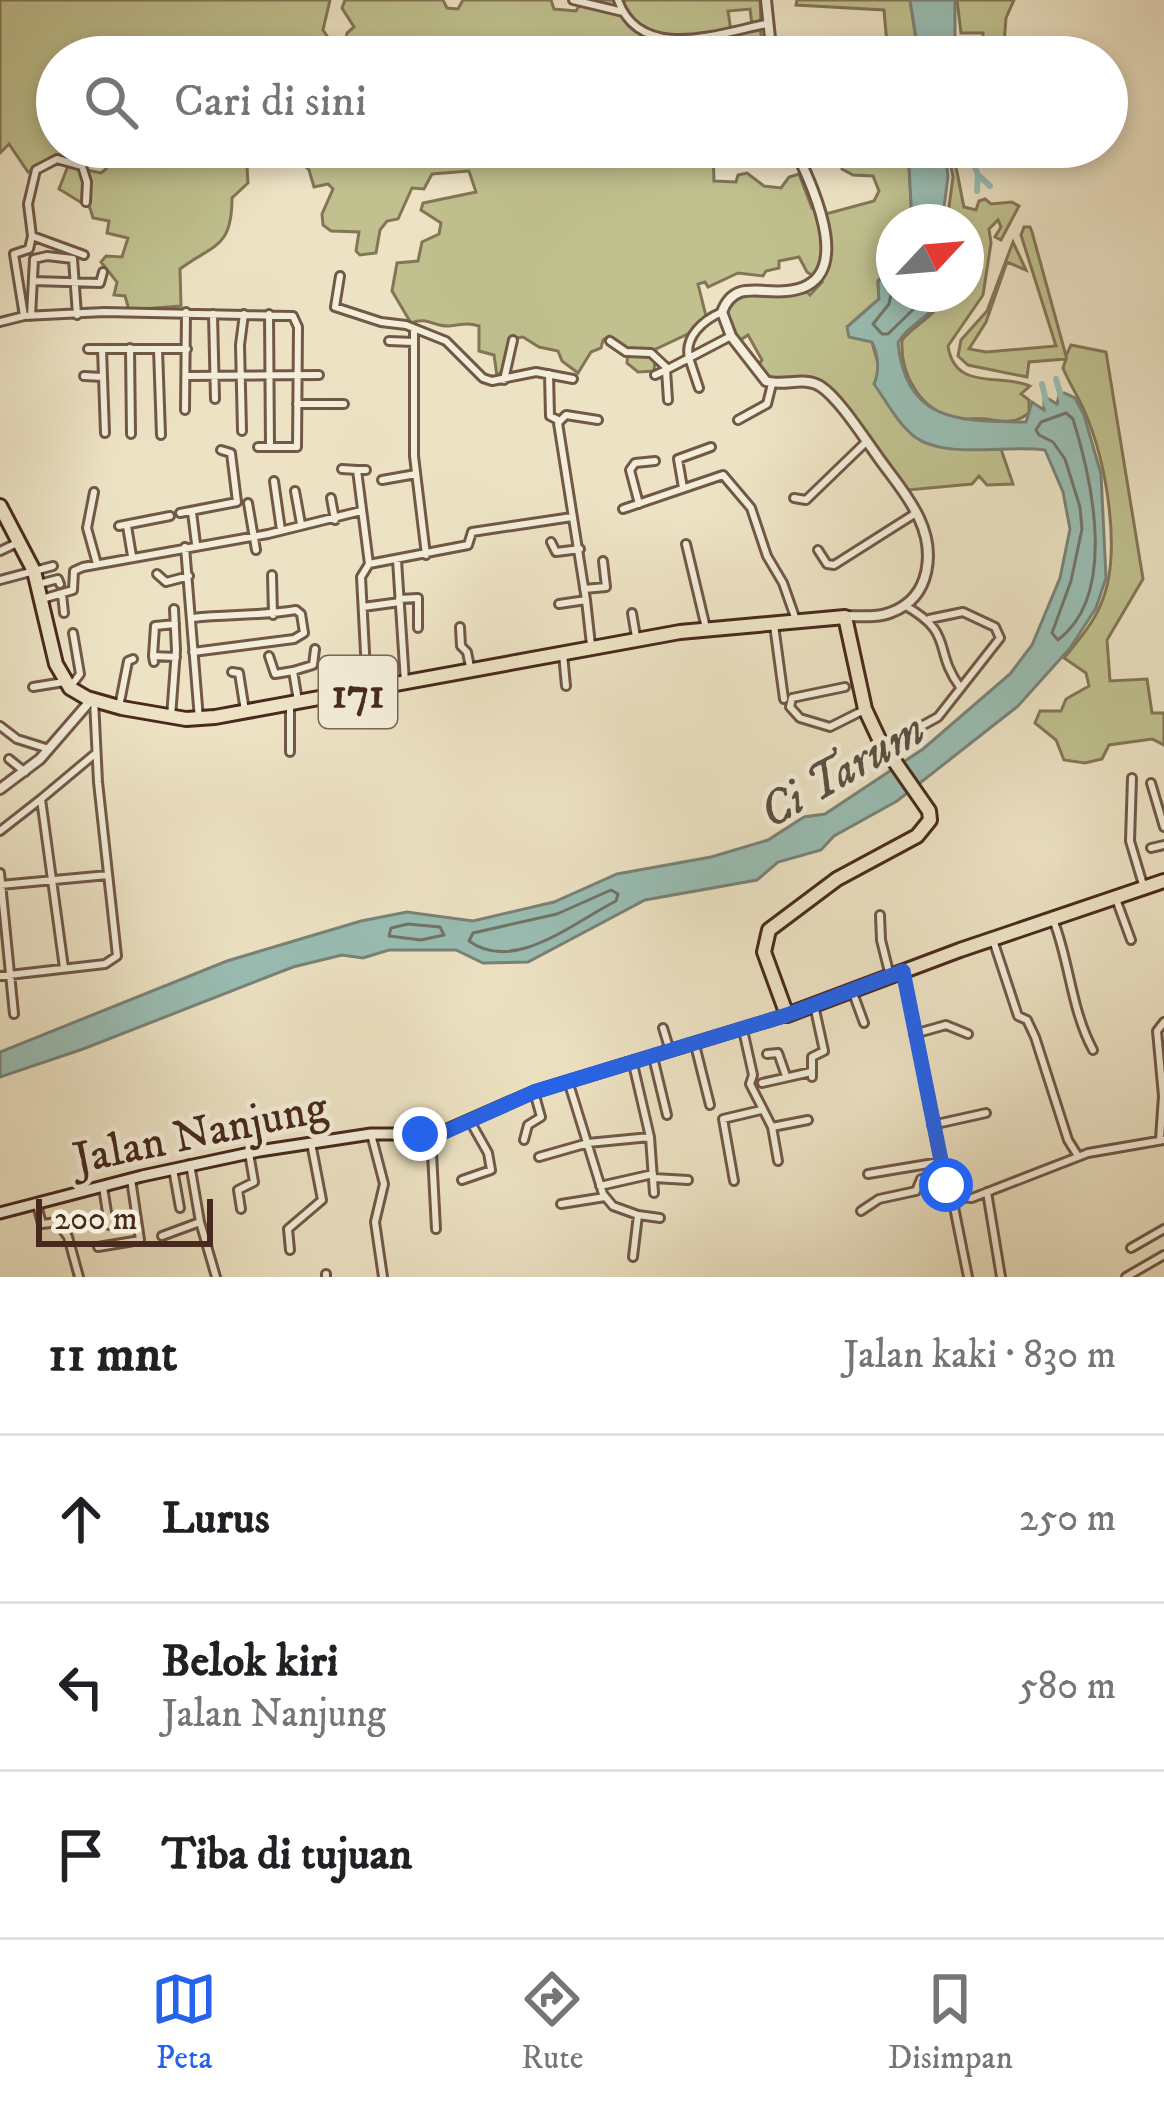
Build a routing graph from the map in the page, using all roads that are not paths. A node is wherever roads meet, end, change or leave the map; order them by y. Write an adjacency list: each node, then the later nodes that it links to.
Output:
1 (573, 0): 4 (street)
2 (619, 0): 4 (street)
3 (766, 0): 5 (street)
4 (623, 12): 6 (street)
5 (766, 24): 7 (street); 8 (street)
6 (658, 36)
7 (697, 36)
8 (768, 36)
9 (39, 168): 13 (street)
10 (83, 168): 12 (street)
11 (802, 168): 22 (street)
12 (86, 202)
13 (32, 236): 14 (street); 27 (street)
14 (57, 244): 15 (street); 16 (street)
15 (84, 255)
16 (59, 256): 19 (street); 20 (street)
17 (104, 272): 20 (street)
18 (340, 276): 29 (street)
19 (34, 281): 20 (street); 27 (street)
20 (74, 281): 26 (street)
21 (186, 312): 23 (street); 26 (street); 39 (street)
22 (722, 312): 30 (street); 40 (street)
23 (214, 314): 24 (street); 49 (street)
24 (244, 314): 25 (street); 43 (street)
25 (269, 314): 44 (street); 50 (street)
26 (77, 315): 27 (street)
27 (28, 316): 28 (street)
28 (0, 322)
29 (415, 330): 34 (street); 53 (street)
30 (731, 336): 40 (street); 54 (street)
31 (388, 340): 34 (street)
32 (513, 340): 53 (street)
33 (610, 341): 41 (street)
34 (414, 342): 75 (street)
35 (130, 348): 37 (street); 38 (street); 66 (street)
36 (88, 349): 37 (street)
37 (102, 349): 51 (street)
38 (158, 349): 39 (street); 67 (street)
39 (187, 349): 48 (street)
40 (688, 358): 41 (street); 55 (street)
41 (667, 369): 46 (street); 57 (street)
42 (550, 374): 52 (street); 53 (street); 61 (street)
43 (242, 375): 44 (street); 49 (street); 64 (street)
44 (270, 375): 50 (street); 70 (street)
45 (319, 375): 50 (street)
46 (655, 375)
47 (84, 376): 51 (street)
48 (187, 376): 49 (street); 60 (street)
49 (215, 376): 56 (street)
50 (296, 376): 58 (street)
51 (103, 377): 65 (street)
52 (573, 379)
53 (504, 380)
54 (772, 384): 63 (street); 68 (street)
55 (699, 388)
56 (215, 399)
57 (668, 400)
58 (297, 404): 59 (street); 70 (street)
59 (344, 404)
60 (185, 410)
61 (558, 420): 62 (street); 92 (street)
62 (598, 420)
63 (738, 420)
64 (242, 431)
65 (104, 433)
66 (131, 434)
67 (160, 435)
68 (866, 442): 82 (street); 90 (street)
69 (258, 447): 70 (street)
70 (270, 447)
71 (711, 447): 78 (street)
72 (221, 450): 88 (street)
73 (655, 460): 84 (street)
74 (342, 469): 87 (street)
75 (416, 474): 76 (street); 106 (street)
76 (382, 480)
77 (274, 482): 95 (street)
78 (683, 488): 84 (street); 132 (street)
79 (295, 490): 94 (street)
80 (94, 493): 110 (street)
81 (331, 498): 93 (street)
82 (794, 498)
83 (248, 503): 96 (street)
84 (639, 504): 86 (street)
85 (0, 506): 97 (main road)
86 (622, 508)
87 (361, 511): 93 (street); 111 (street)
88 (192, 512): 89 (street); 99 (street)
89 (181, 513)
90 (916, 513): 105 (street); 124 (street)
91 (170, 516): 107 (street)
92 (573, 517): 103 (street); 106 (street)
93 (335, 520): 94 (street)
94 (301, 524): 95 (street)
95 (281, 530): 96 (street)
96 (253, 536): 99 (street); 104 (street)
97 (19, 538): 101 (street); 118 (main road)
98 (551, 542): 103 (street)
99 (196, 544): 102 (street)
100 (686, 544): 138 (street)
101 (0, 546)
102 (185, 547): 107 (street); 115 (street)
103 (580, 549): 119 (street)
104 (256, 550)
105 (818, 550)
106 (426, 555): 108 (street)
107 (132, 556): 110 (street)
108 (397, 560): 111 (street); 121 (street)
109 (603, 561): 119 (street)
110 (97, 564): 120 (street)
111 (369, 564): 125 (street)
112 (53, 566): 118 (street)
113 (158, 574): 115 (street)
114 (272, 574): 129 (street)
115 (189, 576): 131 (street)
116 (0, 580): 118 (street)
117 (60, 584): 118 (street)
118 (39, 585): 120 (street); 152 (main road)
119 (584, 589): 122 (street)
120 (62, 594): 127 (street)
121 (399, 600): 125 (street); 137 (street); 151 (street)
122 (586, 600): 123 (street); 141 (street)
123 (560, 604)
124 (904, 605): 130 (street); 133 (street)
125 (364, 607): 157 (street)
126 (174, 609): 135 (street)
127 (64, 613)
128 (632, 613): 140 (street)
129 (273, 615): 131 (street); 143 (street)
130 (845, 616): 132 (main road, 171); 162 (main road)
131 (193, 618): 143 (street)
132 (796, 620): 134 (main road, 171)
133 (929, 620): 156 (street); 156 (street)
134 (773, 622): 138 (main road, 171); 158 (street)
135 (176, 624): 146 (street); 146 (street)
136 (460, 627): 148 (street)
137 (418, 628)
138 (706, 629): 140 (main road, 171)
139 (73, 633): 152 (street)
140 (637, 641): 141 (main road, 171)
141 (591, 649): 144 (main road, 171)
142 (315, 650): 149 (street)
143 (193, 652): 165 (street)
144 (562, 655): 148 (main road, 171); 153 (street)
145 (269, 656): 149 (street)
146 (176, 657): 164 (street)
147 (133, 659): 161 (street)
148 (471, 670): 151 (main road, 171)
149 (293, 671): 160 (street)
150 (232, 672): 163 (street)
151 (405, 684): 157 (main road, 171)
152 (67, 685): 154 (street); 159 (main road, 171)
153 (566, 686)
154 (33, 687)
155 (845, 687): 162 (street)
156 (960, 687): 168 (street)
157 (367, 691): 160 (main road, 171)
158 (784, 699)
159 (93, 700): 161 (main road, 171); 167 (street); 170 (street)
160 (294, 702): 163 (main road, 171); 169 (street)
161 (119, 707): 164 (main road, 171)
162 (865, 709): 168 (main road)
163 (245, 711): 165 (main road, 171)
164 (171, 717): 165 (main road, 171)
165 (199, 718)
166 (0, 726): 167 (street)
167 (49, 748): 172 (street)
168 (886, 748): 199 (main road)
169 (290, 752)
170 (96, 754): 176 (street); 182 (street)
171 (9, 759): 172 (street)
172 (25, 772): 175 (street)
173 (1132, 778): 186 (street)
174 (1151, 783): 177 (street)
175 (0, 789)
176 (40, 800): 178 (street); 183 (street)
177 (1164, 827)
178 (0, 832)
179 (1164, 845): 180 (street)
180 (1151, 848)
181 (0, 873): 185 (street)
182 (108, 875): 183 (street); 192 (street)
183 (53, 880): 185 (street); 192 (street)
184 (1164, 882): 186 (main road, Jalan Nanjung)
185 (1, 885): 194 (street)
186 (1144, 888): 187 (main road, Jalan Nanjung)
187 (1116, 898): 189 (main road, Jalan Nanjung); 191 (street)
188 (880, 915): 193 (street)
189 (1052, 919): 190 (main road, Jalan Nanjung); 208 (street)
190 (992, 939): 193 (main road, Jalan Nanjung); 236 (street)
191 (1130, 940)
192 (64, 969): 194 (street)
193 (896, 974): 196 (main road, Jalan Nanjung); 204 (street)
194 (10, 975): 195 (street); 198 (street)
195 (0, 976)
196 (852, 991): 197 (main road, Jalan Nanjung); 201 (street)
197 (814, 1005): 199 (main road, Jalan Nanjung); 209 (street)
198 (14, 1014)
199 (787, 1015): 203 (main road, Jalan Nanjung)
200 (1164, 1022): 214 (street)
201 (864, 1023)
202 (663, 1028): 210 (street)
203 (743, 1030): 206 (main road, Jalan Nanjung); 220 (street)
204 (914, 1034): 205 (street); 225 (street)
205 (968, 1034)
206 (694, 1043): 210 (main road, Jalan Nanjung); 219 (street)
207 (833, 1049): 209 (street)
208 (1093, 1050)
209 (824, 1051): 215 (street)
210 (670, 1052): 212 (main road, Jalan Nanjung)
211 (766, 1054): 215 (street)
212 (652, 1057): 213 (main road, Jalan Nanjung); 222 (street)
213 (634, 1064): 216 (main road, Jalan Nanjung); 229 (street)
214 (1162, 1064): 231 (street)
215 (786, 1076): 217 (street)
216 (568, 1082): 218 (main road, Jalan Nanjung); 233 (street)
217 (762, 1083)
218 (534, 1092): 224 (main road, Jalan Nanjung); 230 (street)
219 (710, 1106)
220 (761, 1110): 226 (street); 247 (street)
221 (986, 1114): 225 (street)
222 (667, 1115)
223 (808, 1120): 226 (street)
224 (470, 1121): 228 (main road, Jalan Nanjung); 245 (street)
225 (932, 1125): 238 (street)
226 (772, 1127): 237 (street)
227 (371, 1134): 228 (main road, Jalan Nanjung); 232 (main road, Jalan Nanjung); 274 (street)
228 (431, 1134): 264 (street)
229 (650, 1137): 233 (street); 243 (street)
230 (524, 1140)
231 (1162, 1140): 236 (street)
232 (310, 1143): 234 (main road, Jalan Nanjung); 269 (street)
233 (588, 1143): 235 (street); 249 (street)
234 (249, 1153): 239 (main road, Jalan Nanjung); 257 (street)
235 (539, 1156)
236 (1078, 1156): 250 (street)
237 (778, 1161)
238 (940, 1162): 241 (street); 242 (street)
239 (190, 1164): 240 (main road, Jalan Nanjung); 262 (street)
240 (172, 1169): 244 (main road, Jalan Nanjung); 256 (street)
241 (868, 1174)
242 (942, 1174): 252 (street); 258 (street)
243 (654, 1176): 246 (street); 249 (street); 251 (street)
244 (131, 1179): 248 (main road, Jalan Nanjung); 267 (street)
245 (462, 1180)
246 (688, 1180)
247 (734, 1181)
248 (103, 1186): 254 (main road, Jalan Nanjung); 263 (street)
249 (600, 1186): 253 (street)
250 (987, 1192): 252 (street); 276 (street)
251 (654, 1193)
252 (952, 1196): 275 (street)
253 (605, 1197): 255 (street); 260 (street)
254 (36, 1202): 259 (main road, Jalan Nanjung); 272 (street)
255 (561, 1204)
256 (180, 1208)
257 (241, 1209)
258 (861, 1211)
259 (0, 1213)
260 (638, 1215): 261 (street); 271 (street)
261 (660, 1218)
262 (200, 1222): 266 (street); 273 (street)
263 (109, 1225)
264 (436, 1229)
265 (1164, 1229): 268 (street)
266 (162, 1237)
267 (98, 1247)
268 (1131, 1249)
269 (290, 1250)
270 (1164, 1255): 277 (street)
271 (633, 1258)
272 (79, 1277)
273 (216, 1277)
274 (383, 1277)
275 (968, 1277)
276 (1001, 1277)
277 (1126, 1277)

